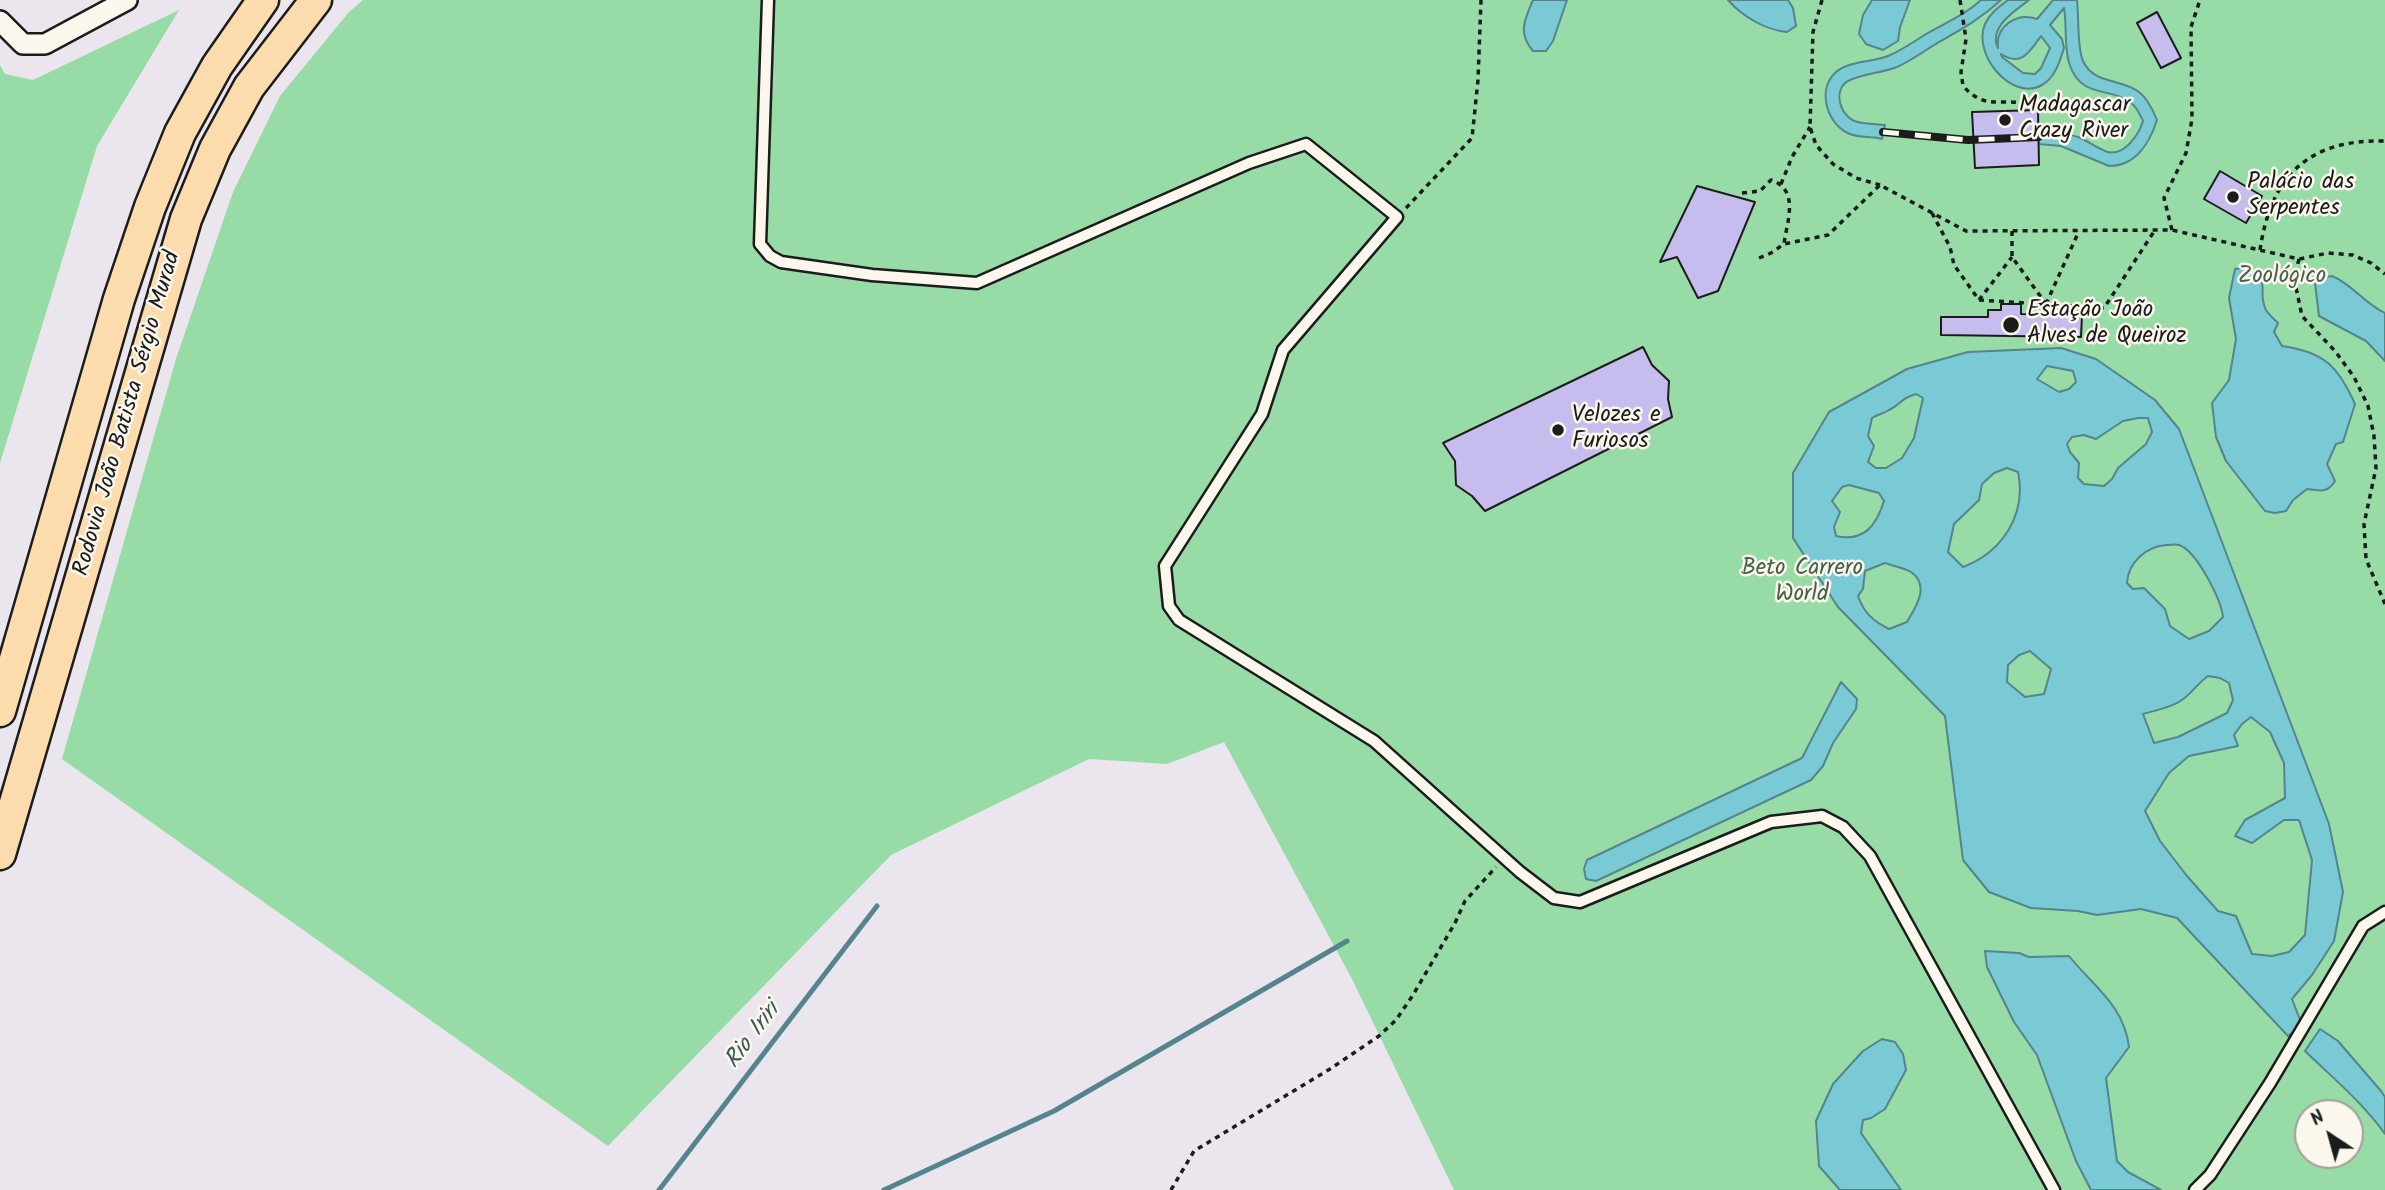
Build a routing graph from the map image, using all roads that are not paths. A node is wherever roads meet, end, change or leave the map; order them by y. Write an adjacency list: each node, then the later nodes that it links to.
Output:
1 (127, 0): 5 (street)
2 (263, 0): 6 (main road, Rodovia João Batista Sérgio Murad)
3 (316, 0): 7 (main road, Rodovia João Batista Sérgio Murad)
4 (768, 0): 9 (lane)
5 (0, 21)
6 (0, 710)
7 (0, 854)
8 (2385, 912): 10 (lane)
9 (2054, 1190)
10 (2195, 1190)

